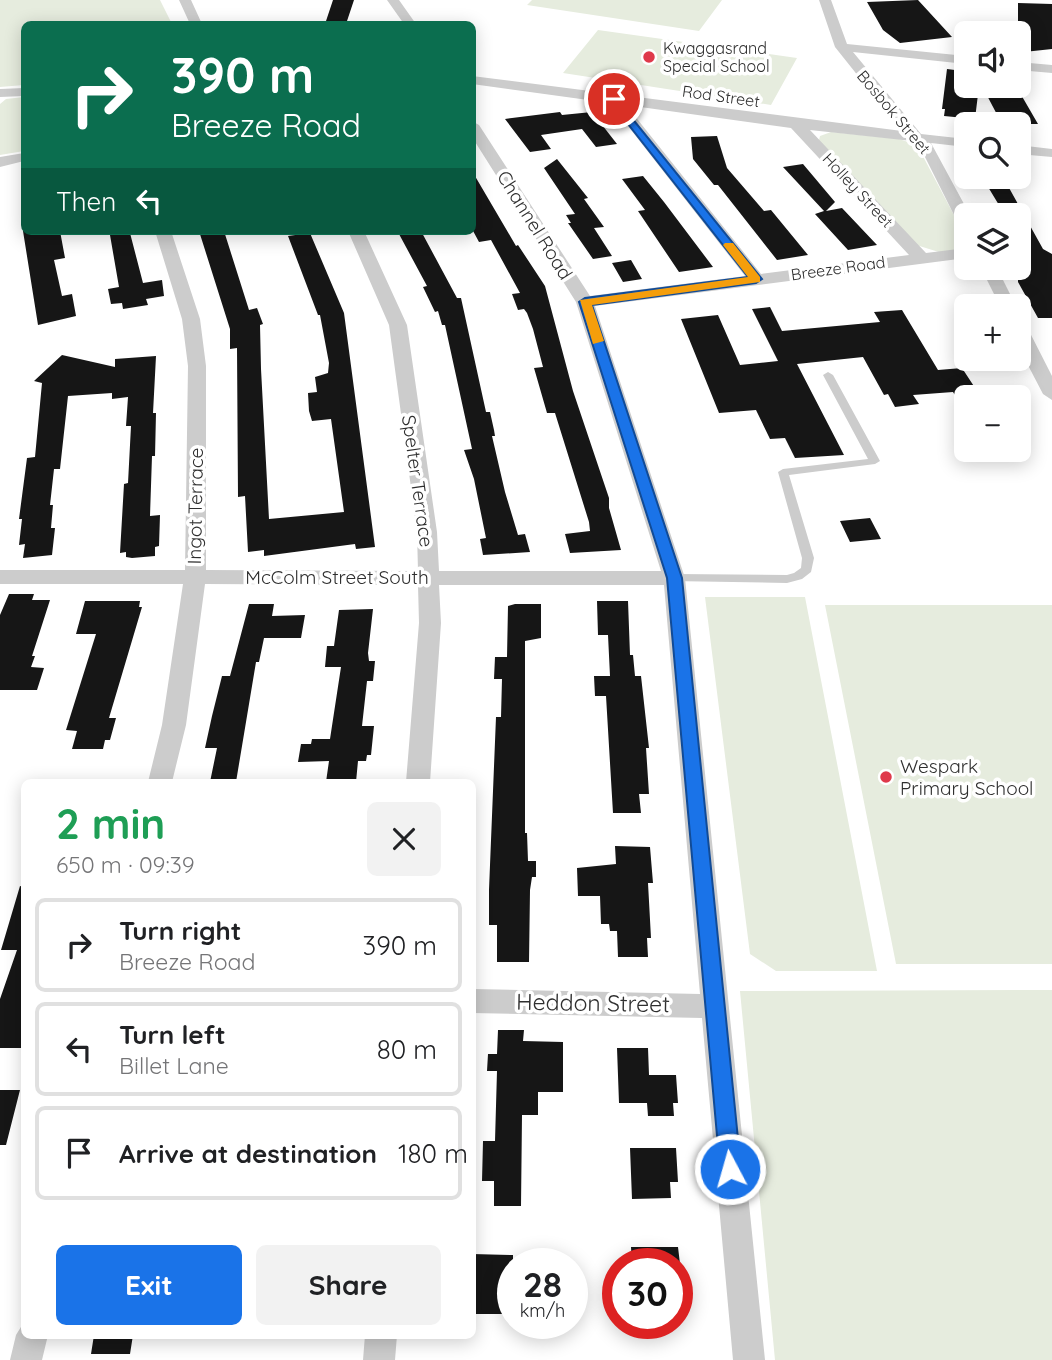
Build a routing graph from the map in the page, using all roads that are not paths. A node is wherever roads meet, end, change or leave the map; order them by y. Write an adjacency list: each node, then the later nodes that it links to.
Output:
1 (185, 0): 4 (street)
2 (393, 0): 5 (street)
3 (825, 0): 6 (street, Bosbok Street)
4 (195, 21)
5 (408, 21)
6 (842, 47): 7 (street); 16 (street, Bosbok Street)
7 (954, 59)
8 (1031, 67): 9 (street)
9 (1052, 69)
10 (476, 81): 13 (street, Rod Street)
11 (21, 92): 12 (street)
12 (0, 93)
13 (614, 99): 14 (street, Rod Street); 27 (street)
14 (796, 124): 16 (street, Rod Street); 26 (street, Holley Street)
15 (476, 131): 28 (street, Channel Road)
16 (917, 138): 17 (street, Rod Street); 22 (street, Bosbok Street)
17 (954, 142)
18 (1031, 151): 19 (street)
19 (1052, 153)
20 (21, 158): 21 (street)
21 (0, 162)
22 (956, 203)
23 (164, 235): 33 (street, Ingot Terrace)
24 (358, 235): 34 (street, Spelter Terrace)
25 (954, 254): 26 (street, Breeze Road)
26 (920, 257): 27 (street, Breeze Road)
27 (756, 279): 28 (street, Breeze Road)
28 (585, 302): 35 (street, Channel Road)
29 (1031, 353): 31 (street)
30 (828, 375): 35 (lane)
31 (1052, 394)
32 (0, 577): 33 (street, McColm Street South)
33 (195, 577): 34 (street, McColm Street South); 36 (street, Ingot Terrace)
34 (430, 578): 35 (street, McColm Street South); 37 (street, Spelter Terrace)
35 (674, 578): 39 (street, Channel Road)
36 (161, 779)
37 (418, 779)
38 (476, 1001): 39 (street, Heddon Street)
39 (714, 1006): 44 (street, Channel Road)
40 (31, 1339): 42 (street)
41 (381, 1339): 43 (street)
42 (26, 1360)
43 (379, 1360)
44 (749, 1360)

